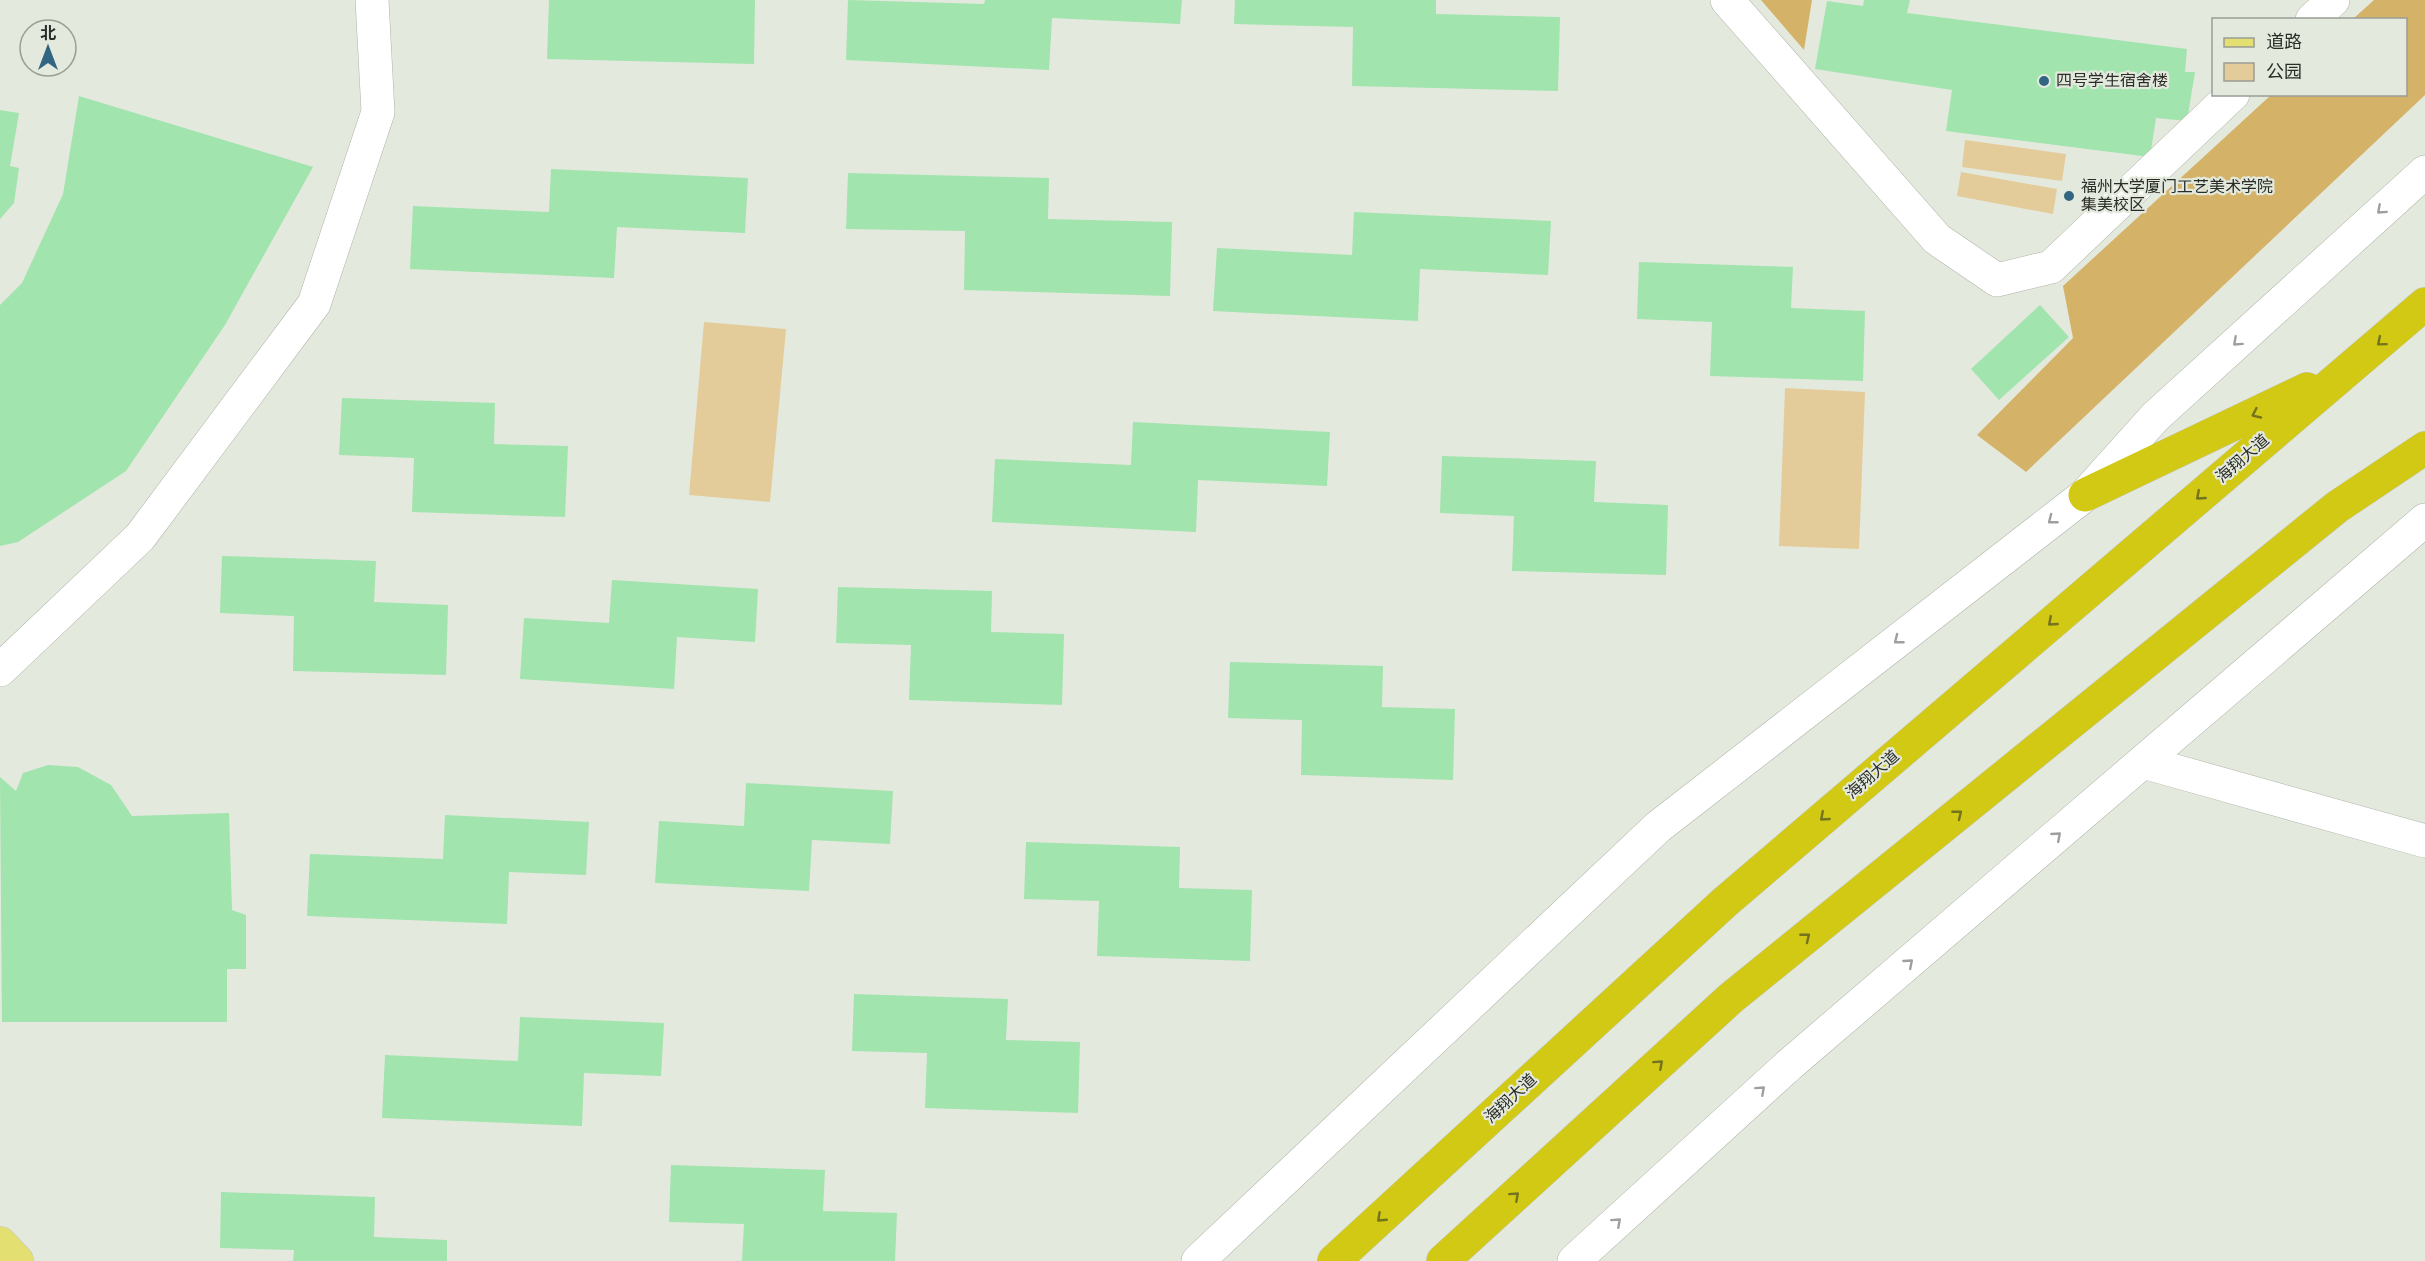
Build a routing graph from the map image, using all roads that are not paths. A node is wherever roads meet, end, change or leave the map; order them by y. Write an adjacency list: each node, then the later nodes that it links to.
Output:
1 (372, 0): 12 (street)
2 (1727, 0): 5 (street)
3 (2333, 0): 4 (street)
4 (2314, 18)
5 (2231, 96)
6 (2425, 172): 10 (street, one-way to 10)
7 (2425, 304): 8 (highway, 海翔大道, one-way to 8)
8 (2347, 370): 10 (highway, one-way to 10); 18 (highway, 海翔大道, one-way to 18)
9 (2425, 448): 19 (highway, one-way to 9)
10 (2085, 495): 17 (street, one-way to 17)
11 (2425, 520): 13 (street)
12 (0, 670)
13 (2143, 762): 14 (street); 20 (street, one-way to 13)
14 (2425, 841)
15 (0, 1243): 16 (main road)
16 (17, 1261)
17 (1198, 1261)
18 (1334, 1261)
19 (1443, 1261)
20 (1574, 1261)

